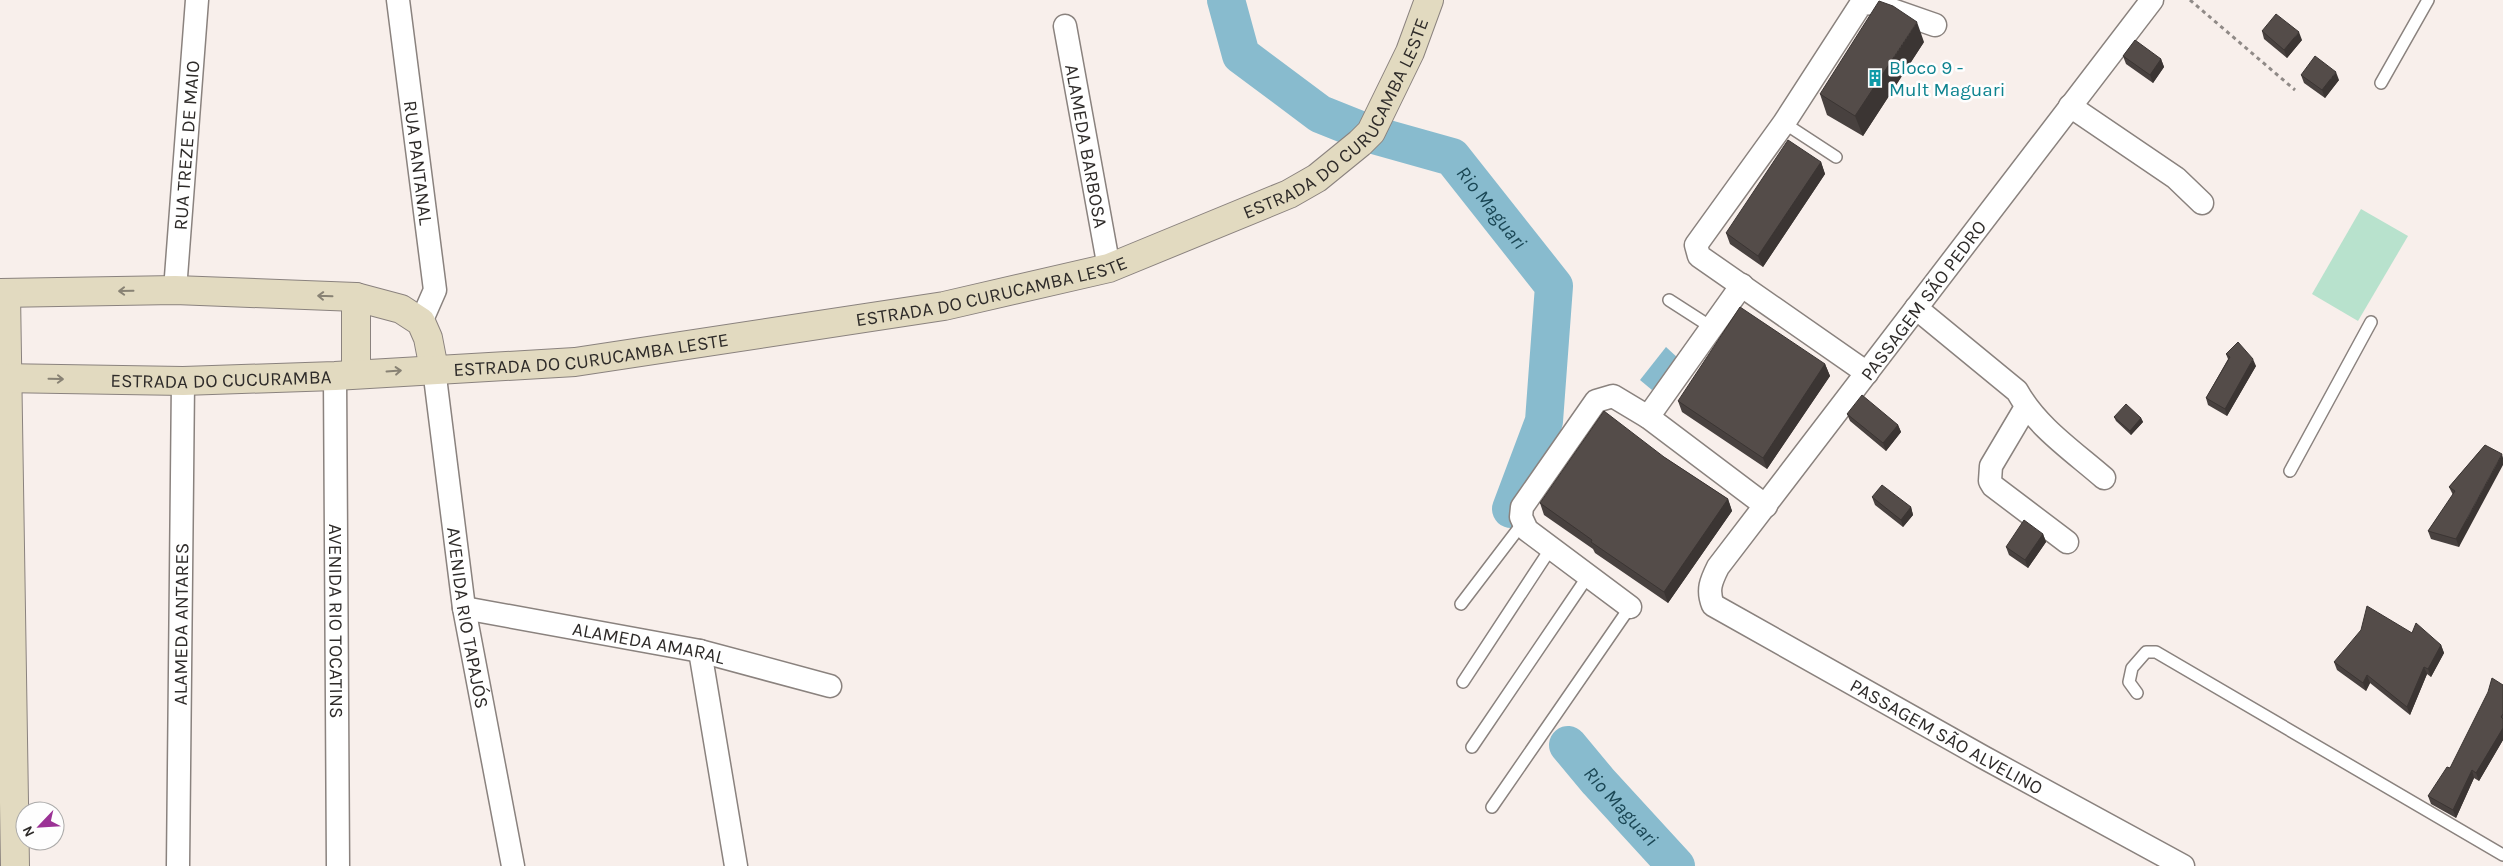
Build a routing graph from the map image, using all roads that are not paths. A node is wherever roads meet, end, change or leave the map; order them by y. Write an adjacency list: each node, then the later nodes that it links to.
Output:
1 (197, 0): 15 (street, RUA TREZE DE MAIO)
2 (398, 0): 20 (street, RUA PANTANAL)
3 (1429, 0): 13 (main road, ESTRADA DO CURUCAMBA LESTE)
4 (2152, 0): 9 (street, PASSAGEM SÃO PEDRO)
5 (2428, 0): 8 (lane)
6 (1935, 25): 10 (street)
7 (1065, 26): 13 (street, ALAMEDA BARBOSA)
8 (2381, 83)
9 (2070, 106): 12 (street); 19 (street, PASSAGEM SÃO PEDRO)
10 (1784, 123): 11 (lane); 14 (street)
11 (1836, 158)
12 (2202, 203)
13 (1109, 268): 23 (main road, ESTRADA DO CURUCAMBA LESTE)
14 (1742, 284): 22 (street); 24 (street)
15 (175, 290): 16 (main road, one-way to 16); 17 (main road, one-way to 15)
16 (3, 293): 26 (main road)
17 (356, 297): 20 (main road); 25 (main road)
18 (1669, 300): 22 (lane)
19 (1916, 308): 24 (street, PASSAGEM SÃO PEDRO); 28 (street)
20 (421, 322): 23 (main road)
21 (2371, 322): 30 (lane)
22 (1711, 327): 29 (street)
23 (434, 368): 25 (main road, ESTRADA DO CUCURAMBA, one-way to 23); 40 (street, AVENIDA RIO TAPAJÓS)
24 (1867, 373): 32 (street, PASSAGEM SÃO PEDRO)
25 (346, 375): 27 (main road, ESTRADA DO CUCURAMBA); 50 (street, AVENIDA RIO TOCATINS)
26 (4, 378): 27 (main road, ESTRADA DO CUCURAMBA, one-way to 27); 48 (main road)
27 (183, 381): 49 (street, ALAMEDA ANTARES)
28 (2026, 407): 31 (street); 34 (street)
29 (1648, 417): 32 (street); 33 (street)
30 (2290, 471)
31 (2104, 478)
32 (1766, 506): 38 (street, PASSAGEM SÃO PEDRO)
33 (1522, 524): 35 (street); 37 (lane)
34 (2067, 542)
35 (1551, 548): 36 (street); 42 (lane)
36 (1588, 576): 39 (street); 45 (lane)
37 (1461, 604)
38 (1713, 605): 53 (street, PASSAGEM SÃO ALVELINO)
39 (1630, 607): 46 (lane)
40 (464, 608): 41 (street, ALAMEDA AMARAL); 51 (street, AVENIDA RIO TAPAJÓS)
41 (700, 651): 43 (street, ALAMEDA AMARAL); 52 (street)
42 (1462, 682)
43 (830, 686)
44 (2137, 693): 47 (lane)
45 (1472, 747)
46 (1492, 807)
47 (2503, 855)
48 (15, 866)
49 (178, 866)
50 (338, 866)
51 (513, 866)
52 (736, 866)
53 (2183, 866)

